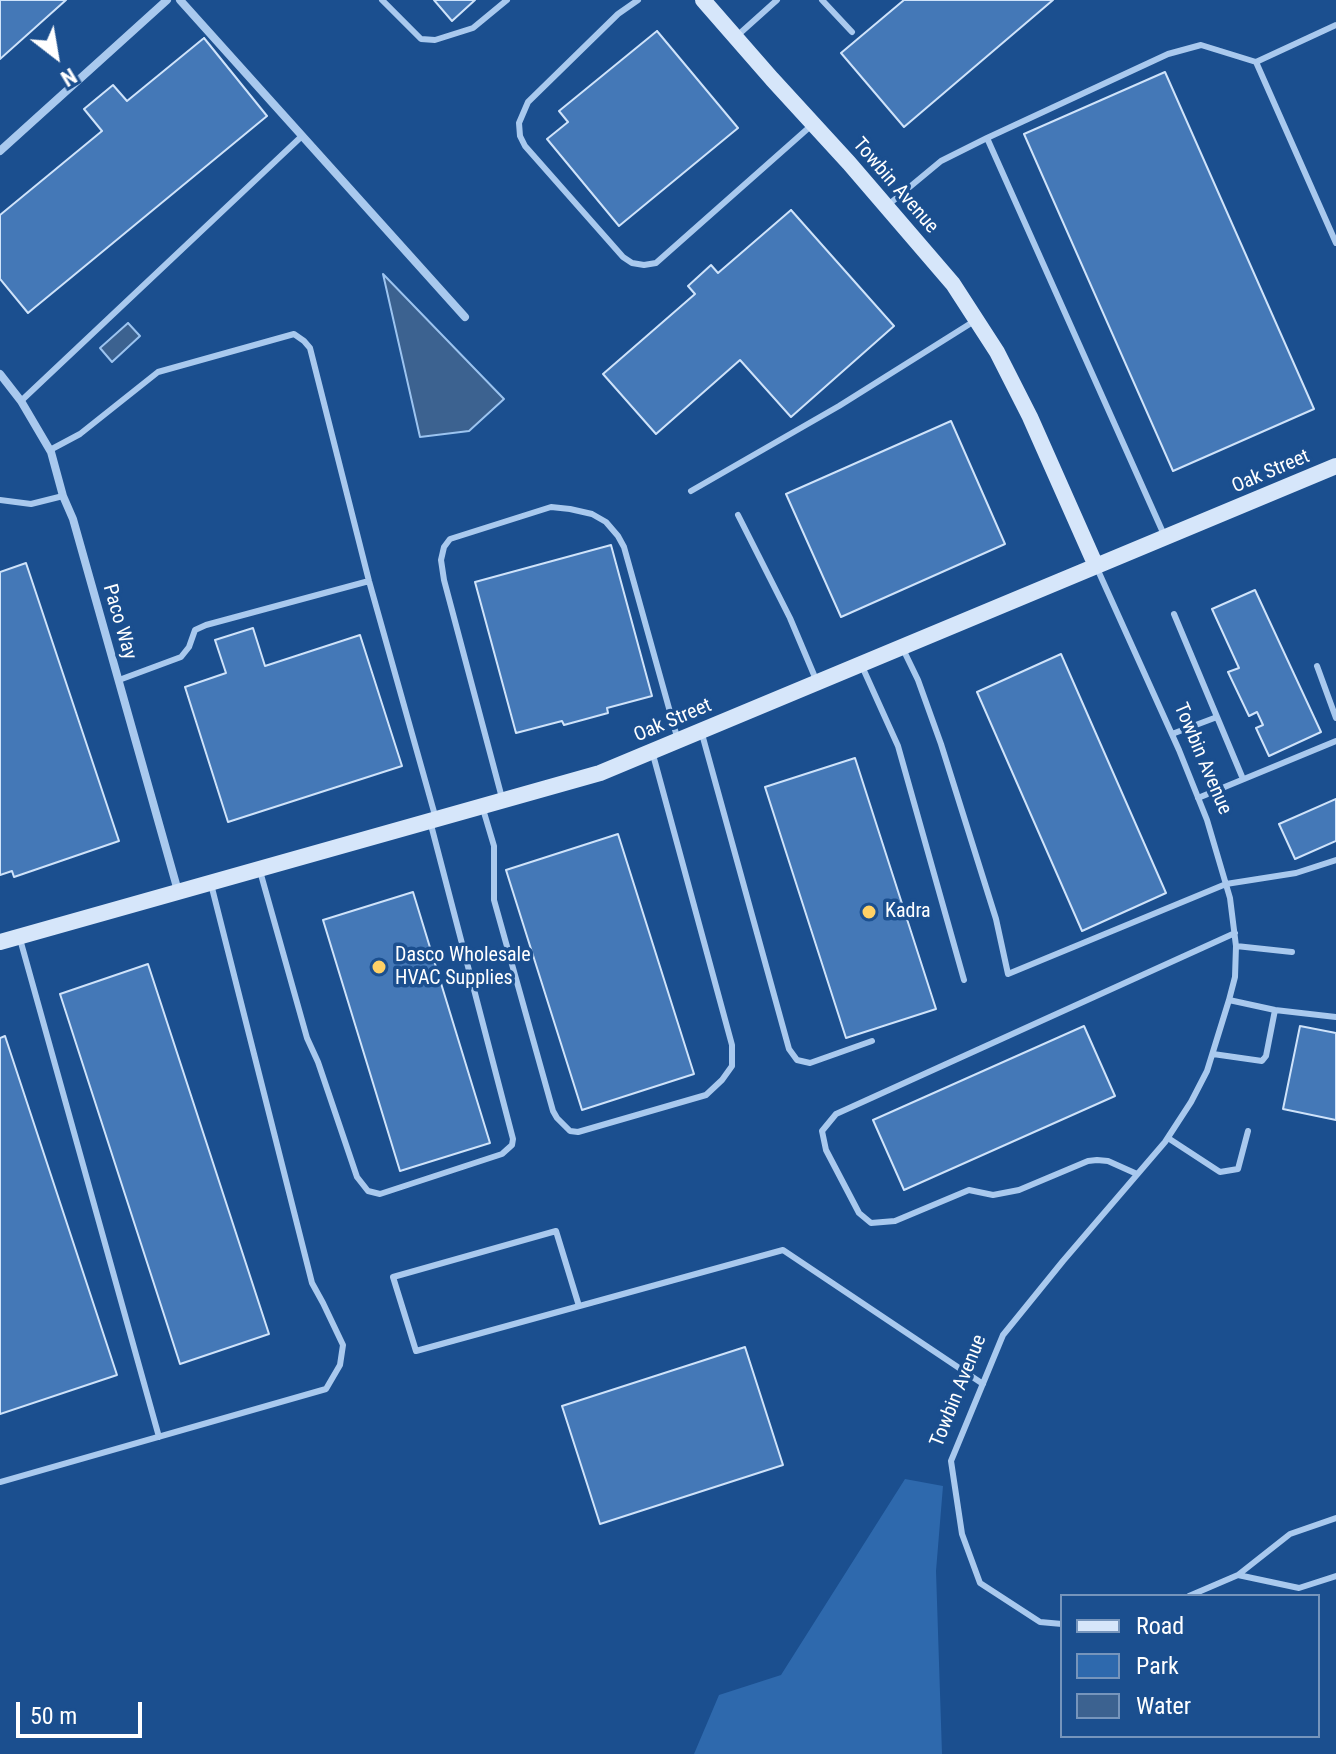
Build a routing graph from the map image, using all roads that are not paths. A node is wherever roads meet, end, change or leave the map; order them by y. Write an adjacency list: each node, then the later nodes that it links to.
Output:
1 (167, 0): 16 (street)
2 (180, 0): 14 (street)
3 (382, 0): 4 (lane)
4 (507, 0)
5 (638, 0): 13 (lane)
6 (703, 0): 11 (street, Towbin Avenue)
7 (777, 0): 11 (lane)
8 (822, 0): 10 (lane)
9 (1336, 25): 12 (lane)
10 (852, 32)
11 (735, 37): 13 (street, Towbin Avenue)
12 (1256, 62): 15 (lane); 18 (lane)
13 (813, 124): 17 (street, Towbin Avenue)
14 (302, 136): 19 (street); 22 (lane)
15 (987, 138): 17 (lane); 29 (lane)
16 (0, 151)
17 (886, 206): 20 (street, Towbin Avenue)
18 (1336, 243)
19 (465, 317)
20 (976, 320): 25 (lane); 30 (street, Towbin Avenue)
21 (0, 374): 22 (street, Paco Way)
22 (21, 401): 23 (street, Paco Way)
23 (50, 450): 26 (street, Paco Way); 31 (lane)
24 (1336, 466): 29 (street, Oak Street)
25 (691, 491)
26 (63, 496): 27 (lane); 36 (street, Paco Way)
27 (0, 500)
28 (738, 515): 37 (lane)
29 (1165, 537): 30 (street, Oak Street)
30 (1096, 566): 33 (street, Oak Street); 41 (lane, Towbin Avenue)
31 (369, 581): 36 (lane); 49 (lane)
32 (1174, 614): 38 (lane)
33 (902, 647): 34 (street, Oak Street); 53 (lane)
34 (861, 664): 37 (street, Oak Street); 60 (lane)
35 (1317, 666): 39 (lane)
36 (119, 680): 54 (street, Paco Way)
37 (817, 682): 40 (street, Oak Street)
38 (1217, 717): 41 (lane); 45 (lane)
39 (1336, 718)
40 (702, 731): 42 (street, Oak Street); 64 (lane)
41 (1172, 734): 46 (lane, Towbin Avenue)
42 (678, 741): 44 (street, Oak Street); 47 (lane)
43 (1336, 741): 45 (lane)
44 (652, 751): 47 (street, Oak Street); 48 (lane)
45 (1243, 779): 46 (lane)
46 (1198, 798): 53 (lane, Towbin Avenue)
47 (502, 801): 48 (street, Oak Street)
48 (482, 807): 49 (street, Oak Street)
49 (433, 820): 51 (street, Oak Street); 51 (lane)
50 (1336, 860): 53 (lane)
51 (260, 870): 52 (street, Oak Street)
52 (211, 884): 54 (street, Oak Street); 71 (lane)
53 (1226, 884): 55 (lane, Towbin Avenue)
54 (179, 893): 56 (street, Oak Street)
55 (1235, 933): 58 (lane, Towbin Avenue); 68 (lane)
56 (20, 937): 57 (street, Oak Street); 71 (lane)
57 (0, 942)
58 (1236, 946): 59 (lane); 61 (lane, Towbin Avenue)
59 (1292, 952)
60 (964, 980)
61 (1229, 1000): 62 (lane); 65 (lane, Towbin Avenue)
62 (1275, 1010): 63 (lane); 65 (lane)
63 (1336, 1017)
64 (872, 1041)
65 (1213, 1054): 67 (lane, Towbin Avenue)
66 (1248, 1131): 67 (lane)
67 (1168, 1138): 68 (lane, Towbin Avenue)
68 (1137, 1174): 70 (lane, Towbin Avenue)
69 (579, 1306): 69 (lane); 70 (lane)
70 (983, 1384): 77 (lane, Towbin Avenue)
71 (159, 1437): 72 (lane)
72 (0, 1482)
73 (1336, 1518): 74 (lane)
74 (1238, 1575): 75 (lane); 76 (lane)
75 (1336, 1576)
76 (1194, 1594)
77 (1060, 1624)

